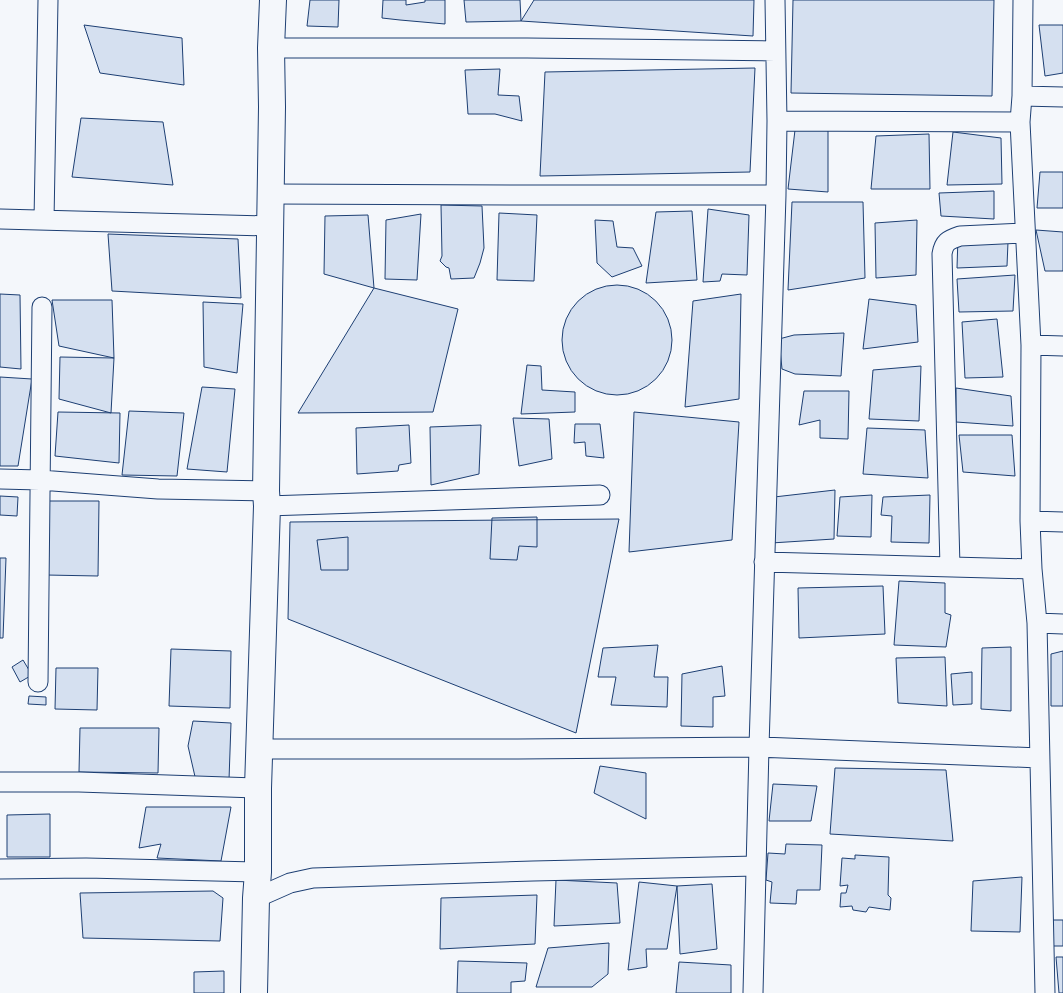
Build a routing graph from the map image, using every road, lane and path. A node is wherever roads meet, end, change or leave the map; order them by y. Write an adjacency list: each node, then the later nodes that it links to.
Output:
1 (48, 0): 14 (street)
2 (273, 0): 5 (street)
3 (775, 0): 6 (street)
4 (1023, 0): 7 (street)
5 (271, 48): 6 (street); 11 (street)
6 (775, 51): 9 (street)
7 (1022, 96): 8 (street); 10 (street)
8 (1063, 97)
9 (777, 121): 10 (street); 12 (street)
10 (1020, 122): 16 (street)
11 (271, 194): 12 (street); 15 (street)
12 (776, 195): 26 (street)
13 (0, 218): 14 (street)
14 (44, 220): 15 (street)
15 (270, 226): 23 (street)
16 (1026, 233): 18 (street); 27 (street)
17 (42, 307): 21 (street)
18 (1031, 346): 19 (street); 24 (street)
19 (1063, 346)
20 (0, 479): 21 (street)
21 (40, 480): 23 (street); 31 (street)
22 (600, 495): 23 (street)
23 (266, 498): 33 (street)
24 (1030, 521): 25 (street); 28 (street)
25 (1063, 522)
26 (764, 562): 27 (street); 32 (street)
27 (950, 567): 28 (street)
28 (1032, 569): 29 (street)
29 (1037, 623): 30 (street); 34 (street)
30 (1063, 624)
31 (38, 682)
32 (759, 747): 33 (street); 34 (street); 37 (street)
33 (259, 749): 36 (street)
34 (1039, 758): 43 (street)
35 (0, 782): 36 (street)
36 (258, 788): 39 (street)
37 (756, 866): 40 (street); 42 (street)
38 (0, 869): 39 (street)
39 (258, 872): 40 (street)
40 (256, 898): 41 (street)
41 (254, 993)
42 (753, 993)
43 (1045, 993)

